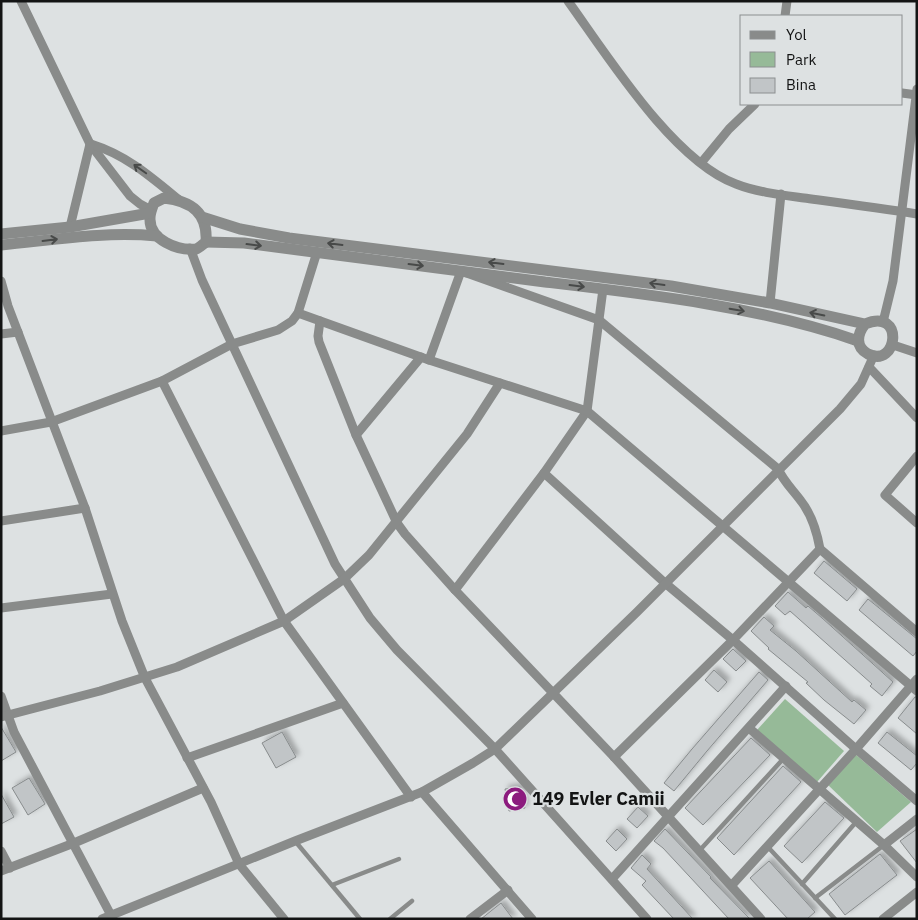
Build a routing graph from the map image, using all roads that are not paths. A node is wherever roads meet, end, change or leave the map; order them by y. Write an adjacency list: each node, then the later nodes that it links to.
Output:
1 (21, 1): 8 (street)
2 (568, 1): 9 (street)
3 (786, 1): 4 (street)
4 (785, 15)
5 (903, 93): 6 (street)
6 (916, 93): 13 (street)
7 (754, 105): 9 (street)
8 (90, 144): 11 (street, one-way to 8); 12 (street); 16 (street)
9 (701, 163): 10 (street)
10 (781, 194): 13 (street); 26 (street)
11 (178, 200): 12 (street); 15 (street)
12 (151, 211): 16 (street); 18 (street)
13 (901, 211): 14 (street); 30 (street)
14 (917, 214)
15 (202, 217): 19 (street); 26 (street, one-way to 15)
16 (70, 227): 17 (street)
17 (1, 234)
18 (157, 236): 20 (street, one-way to 18); 21 (street)
19 (206, 242): 21 (street); 22 (street, one-way to 22)
20 (1, 245)
21 (190, 248): 35 (street)
22 (317, 252): 23 (street, one-way to 23); 27 (street)
23 (461, 271): 25 (street, one-way to 25); 28 (street); 39 (street)
24 (1, 282): 32 (street)
25 (603, 289): 28 (street); 34 (street, one-way to 34)
26 (770, 304): 31 (street, one-way to 26)
27 (298, 313): 29 (street); 35 (street)
28 (600, 320): 43 (street); 49 (street)
29 (320, 321): 39 (street); 47 (street)
30 (883, 322): 31 (street); 36 (street)
31 (865, 324): 34 (street)
32 (18, 332): 33 (street); 45 (street)
33 (1, 334)
34 (858, 341): 38 (street)
35 (232, 344): 41 (street); 57 (street)
36 (893, 345): 37 (street); 38 (street)
37 (917, 353)
38 (874, 355): 40 (street)
39 (425, 359): 42 (street); 47 (street)
40 (868, 368): 44 (street); 49 (street)
41 (162, 381): 45 (street); 63 (street)
42 (500, 383): 43 (street); 53 (street)
43 (587, 411): 50 (street); 55 (street)
44 (917, 418)
45 (52, 422): 46 (street); 51 (street)
46 (1, 431)
47 (356, 435): 53 (street)
48 (917, 456): 54 (street)
49 (778, 469): 55 (street); 56 (street)
50 (544, 473): 59 (street); 60 (street)
51 (85, 508): 52 (street); 61 (street)
52 (1, 521)
53 (397, 523): 57 (street); 60 (street)
54 (917, 523)
55 (724, 527): 58 (street); 59 (street)
56 (820, 549): 58 (street); 64 (street)
57 (344, 580): 63 (street); 74 (street)
58 (788, 582): 65 (street); 67 (street)
59 (665, 583): 65 (street); 69 (street)
60 (455, 590): 69 (street)
61 (112, 594): 62 (street); 66 (street)
62 (1, 608)
63 (284, 621): 66 (street); 71 (street)
64 (917, 632)
65 (733, 640): 68 (street); 76 (street)
66 (145, 678): 72 (street); 77 (street)
67 (915, 685): 75 (street)
68 (786, 686): 73 (street); 75 (street)
69 (552, 692): 74 (street); 76 (street)
70 (1, 696): 72 (street)
71 (343, 704): 77 (street); 82 (street)
72 (4, 716): 88 (street)
73 (749, 728): 78 (street); 84 (street)
74 (494, 748): 81 (street); 97 (street)
75 (856, 749): 80 (street); 83 (street)
76 (614, 757): 84 (street)
77 (187, 758): 79 (street)
78 (784, 758): 80 (street); 91 (lane)
79 (203, 788): 88 (street); 94 (street)
80 (818, 789): 86 (street); 90 (street)
81 (422, 792): 82 (street); 101 (street)
82 (411, 797): 87 (street)
83 (917, 800)
84 (668, 815): 91 (street); 97 (street)
85 (917, 819): 89 (street)
86 (856, 821): 89 (street); 98 (lane)
87 (295, 841): 94 (street); 99 (lane)
88 (74, 843): 95 (street); 105 (street)
89 (884, 845): 96 (street); 103 (lane)
90 (767, 846): 98 (lane); 100 (street)
91 (700, 850): 100 (street)
92 (1, 851): 95 (street)
93 (399, 860): 99 (lane)
94 (239, 864): 105 (street); 107 (street)
95 (6, 869)
96 (917, 877)
97 (612, 879): 112 (street)
98 (802, 884): 103 (lane)
99 (332, 885): 108 (lane)
100 (732, 885): 113 (street)
101 (508, 890): 110 (street); 111 (street)
102 (917, 892): 115 (street)
103 (815, 898): 114 (lane)
104 (412, 901): 109 (lane)
105 (113, 917): 106 (street)
106 (102, 919)
107 (284, 919)
108 (360, 919)
109 (390, 919)
110 (470, 919)
111 (532, 919)
112 (648, 919)
113 (761, 919)
114 (835, 919)
115 (882, 919)

